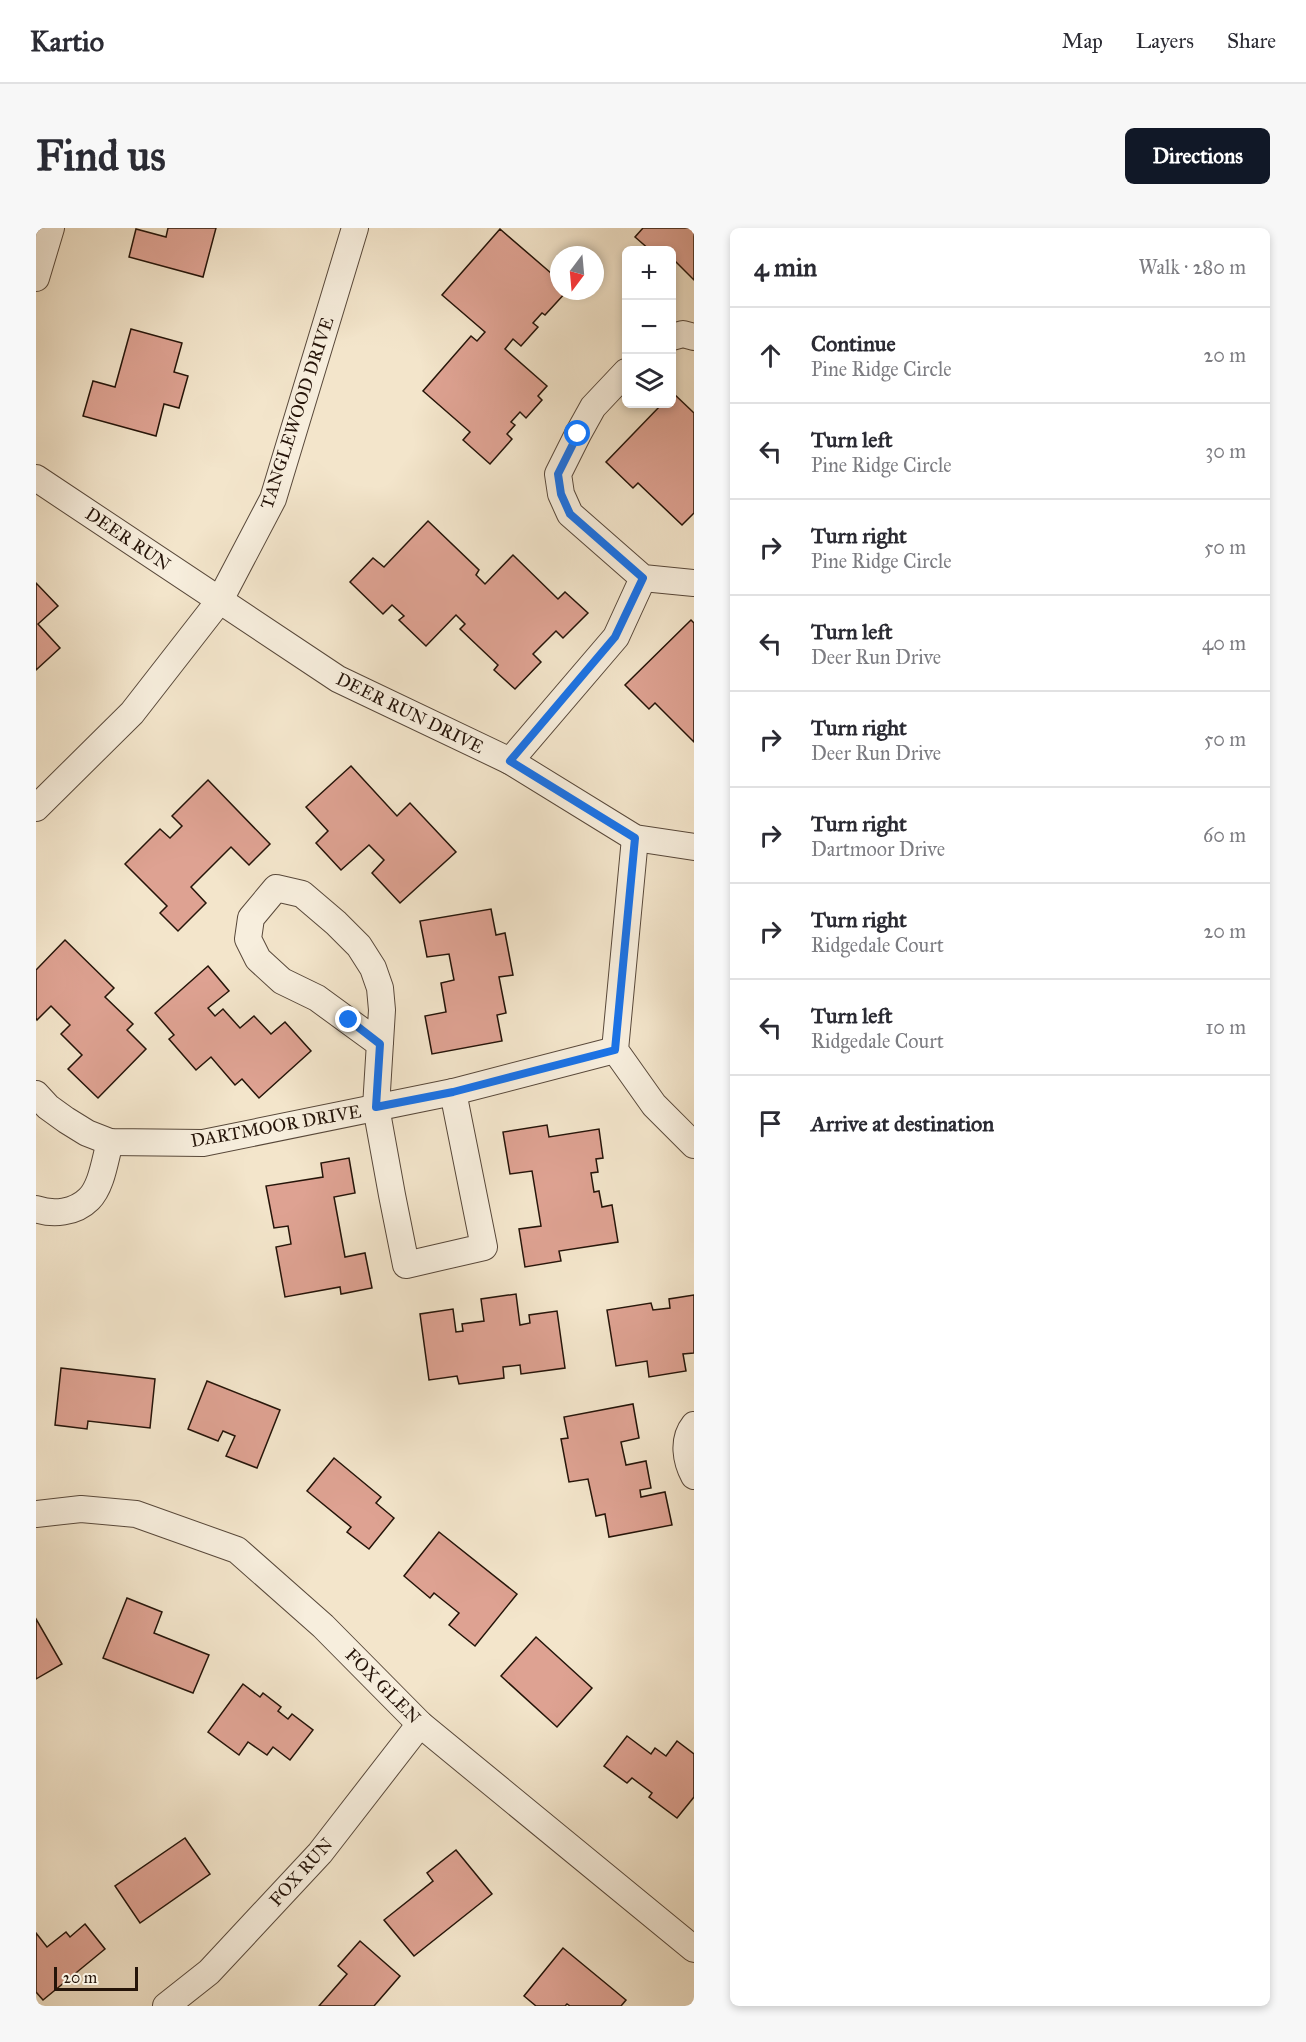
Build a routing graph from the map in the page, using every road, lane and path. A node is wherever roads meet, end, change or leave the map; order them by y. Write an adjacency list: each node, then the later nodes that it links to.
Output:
1 (51, 228): 3 (street)
2 (355, 228): 10 (street, TANGLEWOOD DRIVE)
3 (36, 278)
4 (676, 336): 5 (street)
5 (694, 337)
6 (622, 377): 8 (street)
7 (36, 478): 10 (street, DEER RUN)
8 (643, 578): 9 (street); 11 (street)
9 (694, 583)
10 (220, 600): 11 (street, DEER RUN DRIVE); 12 (street, TANGLEWOOD DRIVE)
11 (510, 761): 13 (street, DEER RUN DRIVE)
12 (36, 808)
13 (635, 838): 14 (street, DEER RUN DRIVE); 16 (street)
14 (694, 847)
15 (380, 1044): 15 (street); 19 (street)
16 (615, 1050): 17 (street, DARTMOOR DRIVE); 21 (street)
17 (453, 1092): 19 (street, DARTMOOR DRIVE); 19 (street)
18 (38, 1100): 20 (street, DARTMOOR DRIVE)
19 (376, 1107): 20 (street, DARTMOOR DRIVE)
20 (110, 1142): 22 (street)
21 (694, 1145)
22 (36, 1209)
23 (694, 1425): 24 (street)
24 (694, 1476)
25 (36, 1514): 26 (street, FOX GLEN)
26 (420, 1724): 27 (street, FOX GLEN); 28 (street, FOX RUN)
27 (694, 1949)
28 (166, 2006)

